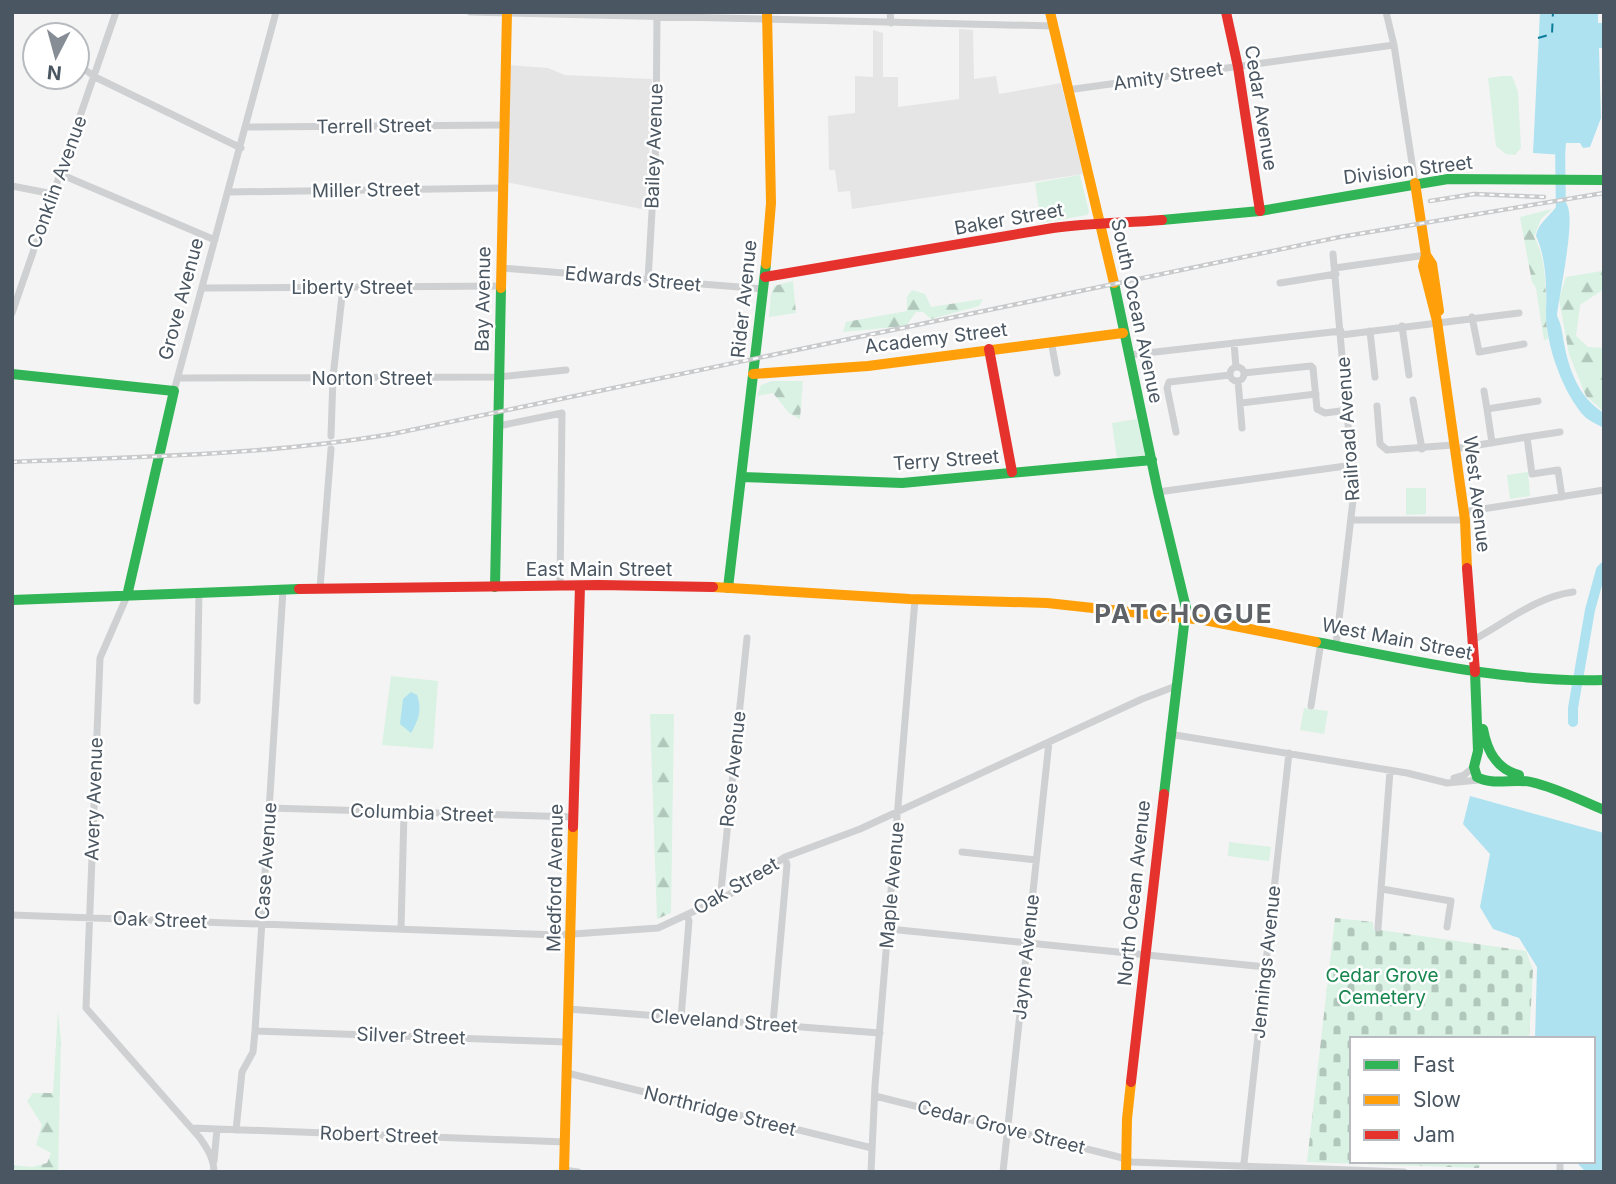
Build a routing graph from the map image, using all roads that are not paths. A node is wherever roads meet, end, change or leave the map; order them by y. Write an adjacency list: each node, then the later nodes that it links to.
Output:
1 (116, 12): 16 (street, Conklin Avenue)
2 (276, 12): 19 (street, Grove Avenue)
3 (470, 12): 8 (street)
4 (890, 12): 11 (street)
5 (1050, 12): 12 (street, South Ocean Avenue)
6 (1226, 12): 14 (street, Cedar Avenue)
7 (1386, 12): 13 (street, West Avenue)
8 (506, 13): 9 (street); 18 (street, Bay Avenue)
9 (657, 14): 10 (street); 36 (street, Bailey Avenue)
10 (767, 15): 11 (street); 35 (street, Rider Avenue)
11 (891, 23): 12 (street)
12 (1053, 26): 17 (street, South Ocean Avenue)
13 (1394, 45): 14 (street, Amity Street); 23 (street, West Avenue)
14 (1238, 67): 17 (street, Amity Street); 28 (street, Cedar Avenue)
15 (91, 74): 16 (street)
16 (95, 77): 20 (street); 21 (street, Conklin Avenue)
17 (1067, 90): 29 (street, South Ocean Avenue)
18 (503, 125): 19 (street, Terrell Street); 25 (street, Bay Avenue)
19 (246, 127): 20 (street, Grove Avenue)
20 (241, 148): 26 (street, Grove Avenue)
21 (60, 174): 27 (street, Conklin Avenue); 30 (street)
22 (1604, 180): 23 (street, Division Street)
23 (1415, 183): 28 (street, Division Street); 32 (street, West Avenue)
24 (12, 186): 27 (street)
25 (502, 188): 26 (street, Miller Street); 33 (street, Bay Avenue)
26 (229, 192): 30 (street, Grove Avenue)
27 (53, 194): 42 (street, Conklin Avenue)
28 (1260, 211): 29 (street, Baker Street)
29 (1101, 224): 35 (street, Baker Street); 48 (street, South Ocean Avenue)
30 (215, 240): 39 (street, Grove Avenue)
31 (1333, 254): 34 (street, Railroad Avenue)
32 (1426, 255): 34 (street); 45 (street, West Avenue)
33 (502, 268): 36 (street, Edwards Street); 38 (street, Bay Avenue)
34 (1335, 271): 37 (street); 49 (street, Railroad Avenue)
35 (765, 277): 41 (street, Rider Avenue)
36 (648, 280): 41 (street, Edwards Street)
37 (1280, 283)
38 (501, 286): 40 (street, Liberty Street); 64 (street, Bay Avenue)
39 (204, 288): 40 (street, Liberty Street); 66 (street, Grove Avenue)
40 (343, 288): 63 (street)
41 (764, 289): 60 (street, Rider Avenue)
42 (12, 313)
43 (1519, 313): 44 (street)
44 (1472, 317): 45 (street); 52 (street)
45 (1437, 321): 46 (street); 84 (street, West Avenue)
46 (1402, 326): 47 (street); 62 (street)
47 (1370, 331): 49 (street); 65 (street)
48 (1123, 333): 50 (street, Academy Street); 54 (street, South Ocean Avenue)
49 (1341, 333): 51 (street); 75 (street, Railroad Avenue)
50 (1051, 341): 53 (street, Academy Street); 57 (street)
51 (1234, 343): 54 (street); 55 (street)
52 (1524, 344)
53 (989, 349): 60 (street, Academy Street); 89 (street)
54 (1129, 355): 87 (street, South Ocean Avenue)
55 (1236, 367): 58 (street); 61 (street)
56 (566, 370): 64 (street, Norton Street)
57 (1057, 373)
58 (1244, 373): 67 (street); 70 (street)
59 (12, 374): 68 (street)
60 (753, 374): 90 (street, Rider Avenue)
61 (1230, 375): 67 (street); 79 (street)
62 (1409, 375)
63 (333, 377): 64 (street, Norton Street); 66 (street, Norton Street); 81 (street)
64 (499, 377): 77 (street, Bay Avenue)
65 (1375, 377)
66 (178, 378): 68 (street, Grove Avenue)
67 (1238, 381): 73 (street)
68 (174, 391): 104 (street, Grove Avenue)
69 (1484, 391): 76 (street)
70 (1316, 394): 73 (street); 75 (street)
71 (1413, 400): 86 (street)
72 (1538, 401): 76 (street)
73 (1241, 403): 78 (street)
74 (1377, 406): 86 (street)
75 (1348, 410): 88 (street, Railroad Avenue)
76 (1487, 410): 83 (street)
77 (498, 426): 96 (street); 98 (street, Bay Avenue)
78 (1242, 428)
79 (1176, 432)
80 (1560, 432): 82 (street)
81 (331, 436)
82 (1527, 437): 83 (street); 93 (street)
83 (1492, 443): 84 (street)
84 (1454, 447): 86 (street); 94 (street, West Avenue)
85 (331, 449): 99 (street)
86 (1422, 449)
87 (1152, 460): 89 (street, Terry Street); 92 (street, South Ocean Avenue)
88 (1353, 465): 92 (street); 95 (street, Railroad Avenue)
89 (1012, 472): 90 (street, Terry Street)
90 (742, 477): 100 (street, Rider Avenue)
91 (1604, 490): 93 (street)
92 (1158, 492): 107 (street, South Ocean Avenue)
93 (1562, 497): 94 (street)
94 (1464, 516): 95 (street); 110 (street, West Avenue)
95 (1352, 520): 111 (street, Railroad Avenue)
96 (560, 586): 97 (street, East Main Street); 98 (street, East Main Street)
97 (580, 586): 100 (street, East Main Street); 132 (street, Medford Avenue)
98 (495, 587): 99 (street, East Main Street)
99 (320, 588): 101 (street, East Main Street)
100 (728, 588): 105 (street, East Main Street)
101 (284, 590): 103 (street, East Main Street); 128 (street, Case Avenue)
102 (1573, 592): 110 (street)
103 (199, 593): 104 (street, East Main Street); 115 (street)
104 (127, 596): 106 (street, East Main Street); 140 (street, Avery Avenue)
105 (915, 599): 107 (street, East Main Street); 131 (street, Maple Avenue)
106 (12, 600)
107 (1185, 618): 109 (street, West Main Street); 114 (street, North Ocean Avenue)
108 (747, 638): 137 (street, Rose Avenue)
109 (1321, 642): 111 (street, West Main Street); 116 (street)
110 (1471, 642): 112 (street, West Avenue)
111 (1336, 645): 112 (street, West Main Street)
112 (1475, 672): 113 (street, West Main Street); 117 (street, West Avenue)
113 (1604, 680)
114 (1176, 686): 118 (street, North Ocean Avenue); 119 (street, Oak Street)
115 (197, 701)
116 (1311, 706)
117 (1477, 710): 121 (street); 122 (street)
118 (1170, 734): 120 (street); 148 (street, North Ocean Avenue)
119 (1049, 742): 131 (street, Oak Street); 135 (street, Jayne Avenue)
120 (1289, 753): 123 (street); 149 (street, Jennings Avenue)
121 (1496, 763): 122 (street); 126 (street); 127 (street)
122 (1476, 764): 124 (street); 125 (street)
123 (1390, 771): 124 (street); 136 (street)
124 (1419, 776): 125 (street)
125 (1479, 780): 126 (street)
126 (1495, 780): 129 (street)
127 (1604, 803)
128 (270, 808): 130 (street, Columbia Street); 141 (street, Case Avenue)
129 (1604, 810)
130 (404, 812): 132 (street, Columbia Street); 144 (street)
131 (898, 812): 134 (street, Oak Street); 145 (street, Maple Avenue)
132 (574, 817): 146 (street, Medford Avenue)
133 (962, 852): 135 (street)
134 (785, 857): 137 (street, Oak Street); 152 (street)
135 (1036, 860): 147 (street, Jayne Avenue)
136 (1382, 889): 142 (street); 143 (street)
137 (720, 900): 139 (street, Oak Street)
138 (12, 915): 140 (street, Oak Street)
139 (687, 915): 146 (street, Oak Street); 151 (street)
140 (89, 918): 141 (street, Oak Street); 158 (street, Avery Avenue)
141 (262, 923): 144 (street, Oak Street); 153 (street, Case Avenue)
142 (1447, 927)
143 (1378, 928)
144 (401, 929): 146 (street, Oak Street)
145 (889, 929): 147 (street); 154 (street, Maple Avenue)
146 (570, 934): 150 (street, Medford Avenue)
147 (1027, 943): 148 (street); 159 (street, Jayne Avenue)
148 (1145, 955): 149 (street); 164 (street, North Ocean Avenue)
149 (1266, 967): 166 (street, Jennings Avenue)
150 (568, 1009): 151 (street, Cleveland Street); 155 (street, Medford Avenue)
151 (681, 1018): 152 (street, Cleveland Street)
152 (773, 1024): 154 (street, Cleveland Street)
153 (255, 1031): 155 (street, Silver Street); 161 (street, Case Avenue)
154 (880, 1033): 157 (street, Maple Avenue)
155 (568, 1042): 156 (street, Medford Avenue)
156 (567, 1073): 162 (street, Medford Avenue); 163 (street, Northridge Street)
157 (875, 1096): 159 (street, Cedar Grove Street); 163 (street, Maple Avenue)
158 (192, 1128): 160 (street, Robert Street); 165 (street)
159 (1007, 1128): 164 (street, Cedar Grove Street); 170 (street, Jayne Avenue)
160 (217, 1129): 161 (street, Robert Street); 165 (street)
161 (236, 1130): 162 (street, Robert Street)
162 (565, 1142): 167 (street, Medford Avenue)
163 (872, 1148): 169 (street, Maple Avenue)
164 (1126, 1160): 166 (street, Cedar Grove Street); 171 (street, North Ocean Avenue)
165 (214, 1168)
166 (1243, 1169): 172 (street, Cedar Grove Street)
167 (564, 1171): 168 (street)
168 (578, 1172)
169 (871, 1172)
170 (1003, 1172)
171 (1126, 1172)
172 (1404, 1172)

